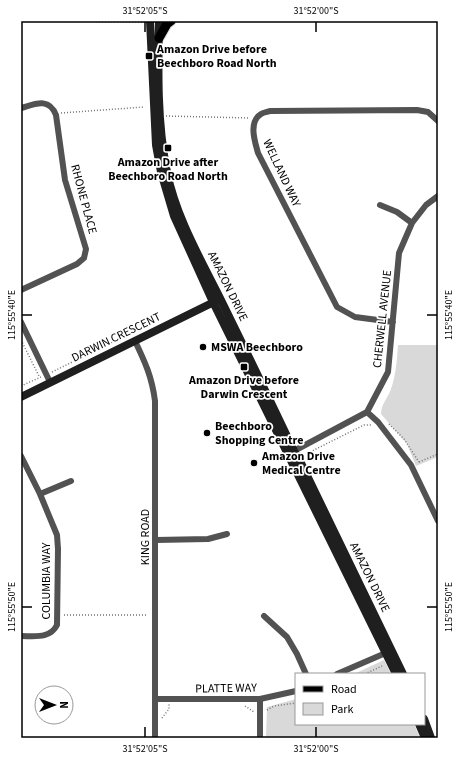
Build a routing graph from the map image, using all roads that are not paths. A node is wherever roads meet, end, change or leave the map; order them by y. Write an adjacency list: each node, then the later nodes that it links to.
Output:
1 (150, 21): 11 (street, AMAZON DRIVE)
2 (159, 21): 4 (street, AMAZON DRIVE)
3 (171, 21): 4 (main road)
4 (159, 38): 11 (street, AMAZON DRIVE)
5 (21, 108): 10 (street, RHONE PLACE)
6 (438, 121): 13 (street, WELLAND WAY)
7 (438, 196): 9 (street, CHERWELL AVENUE)
8 (380, 205): 9 (street)
9 (412, 223): 13 (street, CHERWELL AVENUE)
10 (21, 290)
11 (217, 300): 14 (street, DARWIN CRESCENT); 18 (street, AMAZON DRIVE)
12 (21, 322): 15 (street)
13 (393, 322): 17 (street, CHERWELL AVENUE)
14 (135, 341): 15 (street, DARWIN CRESCENT); 24 (street, KING ROAD)
15 (50, 382): 16 (street, DARWIN CRESCENT)
16 (21, 397)
17 (367, 412): 18 (street); 22 (street)
18 (292, 452): 27 (street, AMAZON DRIVE); 27 (street, AMAZON DRIVE)
19 (21, 456): 21 (street, COLUMBIA WAY)
20 (71, 481): 21 (street)
21 (40, 494): 26 (street, COLUMBIA WAY)
22 (438, 521)
23 (227, 534): 24 (street)
24 (156, 540): 33 (street, KING ROAD)
25 (264, 616): 28 (street)
26 (21, 636)
27 (389, 651): 29 (street); 30 (street, AMAZON DRIVE); 31 (street, AMAZON DRIVE)
28 (306, 673)
29 (339, 673)
30 (396, 673)
31 (402, 673)
32 (295, 691): 34 (street, PLATTE WAY)
33 (156, 699): 34 (street, PLATTE WAY); 37 (street, KING ROAD)
34 (260, 699): 38 (street)
35 (425, 722): 40 (street)
36 (419, 725): 39 (street)
37 (156, 738)
38 (260, 738)
39 (425, 738)
40 (431, 738)

